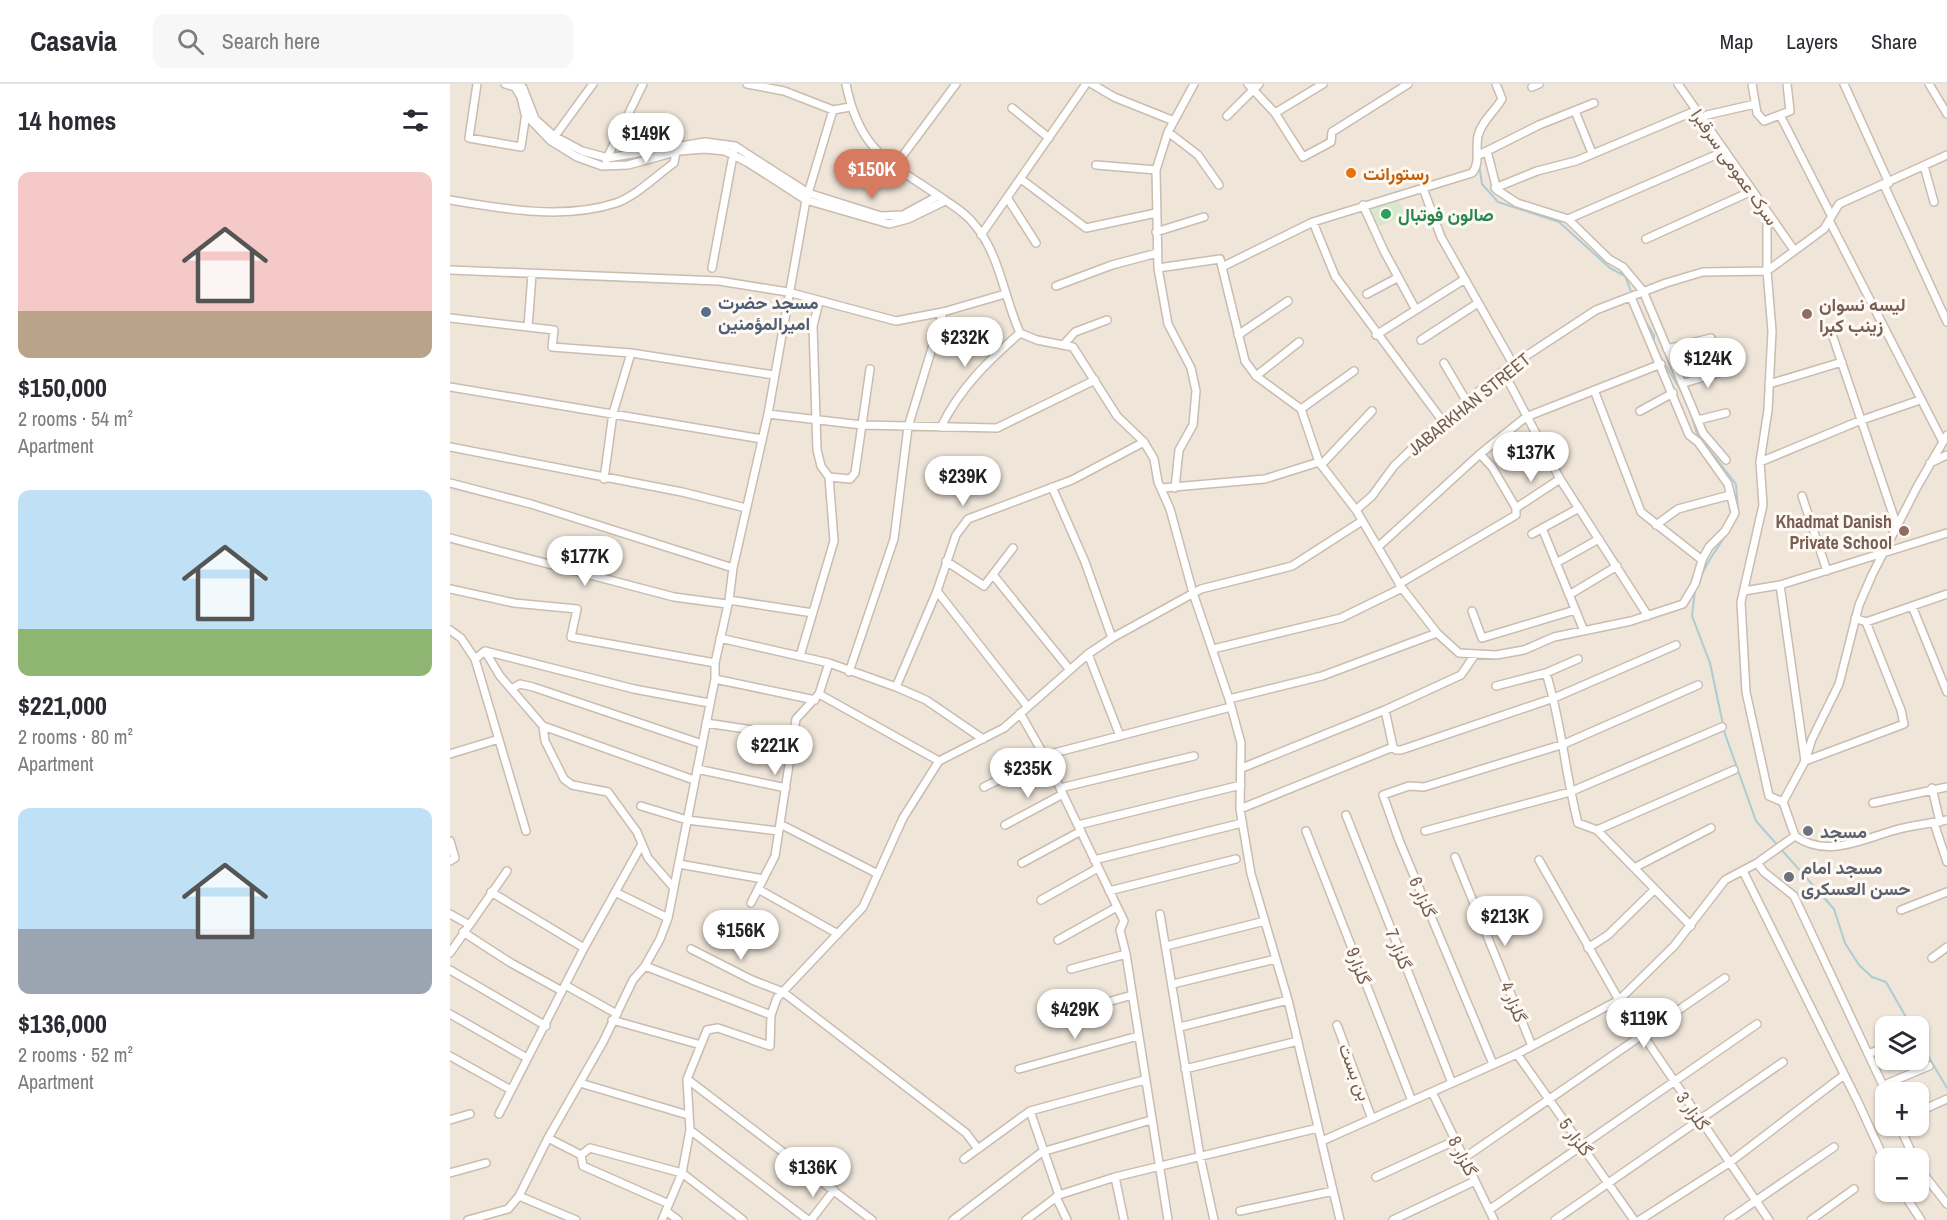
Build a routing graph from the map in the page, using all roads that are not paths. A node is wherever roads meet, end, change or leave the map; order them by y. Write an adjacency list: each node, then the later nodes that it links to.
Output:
1 (477, 84): 28 (street)
2 (505, 84): 28 (street)
3 (518, 84): 28 (street)
4 (594, 84): 39 (street)
5 (643, 84): 47 (street)
6 (747, 84): 27 (street)
7 (846, 84): 25 (street)
8 (956, 84): 50 (street)
9 (1086, 84): 38 (street)
10 (1092, 84): 36 (street)
11 (1194, 84): 36 (street)
12 (1323, 84): 31 (street)
13 (1408, 84): 31 (street)
14 (1496, 84): 46 (street)
15 (1539, 84): 22 (street)
16 (1678, 84): 30 (street, سرک عمومی سرقبرا)
17 (1752, 84): 24 (street)
18 (1787, 84): 33 (street)
19 (1844, 84): 54 (street)
20 (1929, 84): 32 (street)
21 (1254, 85): 31 (street); 34 (street)
22 (1532, 87)
23 (1594, 103): 29 (street)
24 (1755, 104): 33 (street); 35 (street)
25 (850, 107): 27 (street); 50 (street)
26 (1012, 108): 38 (street)
27 (833, 110): 59 (street)
28 (527, 111): 39 (street)
29 (1575, 111): 42 (street); 44 (street)
30 (1695, 111): 35 (street, سرک عمومی سرقبرا); 44 (street)
31 (1275, 113)
32 (1947, 114)
33 (1780, 115): 69 (street)
34 (1227, 116)
35 (1702, 119): 43 (street, سرک عمومی سرقبرا)
36 (1174, 121): 37 (street)
37 (1168, 132): 52 (street); 55 (street)
38 (1049, 138): 53 (street)
39 (553, 139): 47 (street); 49 (street)
40 (677, 149): 41 (street); 47 (street); 49 (street); 62 (street)
41 (734, 149): 59 (street); 79 (street)
42 (1487, 151): 46 (street); 57 (street)
43 (1725, 151): 58 (street, سرک عمومی سرقبرا); 70 (street)
44 (1592, 153): 57 (street)
45 (1947, 155): 51 (street)
46 (1477, 156): 56 (street)
47 (608, 158): 49 (street)
48 (1096, 165): 52 (street)
49 (602, 166)
50 (895, 166): 60 (street)
51 (1923, 166): 54 (street); 64 (street)
52 (1156, 170): 66 (street)
53 (1021, 179): 61 (street); 66 (street)
54 (1886, 184): 69 (street); 96 (street)
55 (1219, 185)
56 (1423, 188): 65 (street); 85 (street)
57 (1495, 188): 70 (street)
58 (1752, 191): 67 (street, سرک عمومی سرقبرا); 74 (street)
59 (807, 196): 60 (street); 63 (street); 88 (street)
60 (938, 196): 63 (street)
61 (1008, 199): 73 (street); 75 (street)
62 (450, 200)
63 (945, 201): 73 (street)
64 (1934, 202)
65 (1363, 204): 71 (street); 84 (street)
66 (1156, 213): 72 (street)
67 (1767, 213): 76 (street, سرک عمومی سرقبرا); 82 (street)
68 (1204, 217): 72 (street)
69 (1830, 218): 76 (street); 129 (street)
70 (1568, 219): 87 (street)
71 (1312, 222): 78 (street); 105 (street)
72 (1155, 232): 77 (street)
73 (981, 235): 89 (street)
74 (1646, 239)
75 (1036, 243)
76 (1794, 250): 82 (street)
77 (1157, 253): 80 (street); 86 (street)
78 (1222, 267): 80 (street); 104 (street)
79 (712, 268)
80 (1158, 268): 161 (street)
81 (450, 270): 83 (street)
82 (1767, 271): 87 (street, JABARKHAN STREET); 125 (street)
83 (532, 274): 88 (street); 102 (street)
84 (1397, 278): 90 (street); 97 (street)
85 (1466, 279): 95 (street); 97 (street)
86 (1056, 286)
87 (1643, 291): 91 (street, JABARKHAN STREET); 111 (street)
88 (788, 292): 94 (street); 121 (street)
89 (1005, 294): 98 (street); 103 (street)
90 (1367, 294)
91 (1631, 297): 115 (street, JABARKHAN STREET); 116 (street)
92 (1947, 300): 96 (street)
93 (1288, 301): 104 (street)
94 (819, 302): 98 (street); 140 (street)
95 (1478, 303): 108 (street); 115 (street)
96 (1938, 304): 101 (street)
97 (1416, 310): 105 (street)
98 (943, 312): 143 (street)
99 (450, 318): 102 (street)
100 (1107, 320): 110 (street)
101 (1947, 322)
102 (528, 327): 112 (street)
103 (1020, 333): 110 (street); 144 (street)
104 (1238, 335): 122 (street)
105 (1376, 335): 141 (street)
106 (1833, 337): 113 (street)
107 (1711, 338): 111 (street)
108 (1421, 340)
109 (1299, 342): 122 (street)
110 (1065, 343): 123 (street)
111 (1667, 349): 124 (street)
112 (631, 353): 121 (street); 134 (street)
113 (1842, 362): 125 (street); 139 (street)
114 (1444, 363): 130 (street)
115 (1513, 364): 119 (street, JABARKHAN STREET)
116 (1661, 364): 127 (street); 128 (street)
117 (870, 369): 142 (street)
118 (1354, 371): 131 (street)
119 (1503, 371): 130 (street, JABARKHAN STREET); 137 (street)
120 (1725, 371): 124 (street)
121 (774, 375): 135 (street)
122 (1256, 376): 131 (street)
123 (1095, 380): 144 (street); 147 (street)
124 (1684, 383): 138 (street)
125 (1769, 384): 152 (street)
126 (450, 387): 134 (street)
127 (1594, 390): 137 (street); 169 (street)
128 (1673, 393): 133 (street); 162 (street)
129 (1920, 400): 139 (street); 145 (street)
130 (1467, 402): 141 (street, JABARKHAN STREET)
131 (1301, 409): 153 (street)
132 (1372, 411): 153 (street)
133 (1640, 411)
134 (613, 413): 146 (street); 156 (street)
135 (768, 414): 140 (street); 146 (street)
136 (1726, 414): 138 (street)
137 (1526, 417): 149 (street); 157 (street)
138 (1698, 420): 151 (street)
139 (1859, 421): 152 (street); 170 (street)
140 (817, 422): 142 (street); 155 (street)
141 (1444, 423): 167 (street, JABARKHAN STREET)
142 (862, 425): 143 (street); 155 (street)
143 (908, 427): 144 (street); 218 (street)
144 (941, 427)
145 (1945, 437): 154 (street)
146 (762, 439): 164 (street)
147 (1144, 442): 159 (street); 160 (street)
148 (450, 447): 156 (street)
149 (1480, 454): 165 (street); 176 (street)
150 (1947, 455): 154 (street)
151 (1726, 460)
152 (1760, 462): 190 (street)
153 (1320, 463): 161 (street); 167 (street)
154 (1929, 463): 170 (street)
155 (829, 477): 198 (street)
156 (604, 479): 164 (street)
157 (1560, 479): 165 (street); 166 (street)
158 (450, 483): 183 (street)
159 (1052, 487): 180 (street); 206 (street)
160 (1162, 488): 161 (street); 191 (street)
161 (1175, 488)
162 (1730, 495): 169 (street); 179 (street)
163 (1802, 495): 184 (street)
164 (746, 508): 183 (street)
165 (1516, 508): 187 (street)
166 (1579, 508): 171 (street); 175 (street)
167 (1356, 510): 168 (street)
168 (1362, 521): 176 (street); 191 (street)
169 (1656, 525): 179 (street)
170 (1897, 526): 178 (street)
171 (1542, 528): 172 (street); 181 (street)
172 (1532, 534)
173 (1947, 534): 178 (street)
174 (450, 538): 194 (street)
175 (1599, 539): 181 (street); 182 (street)
176 (1378, 547): 187 (street)
177 (1013, 548): 185 (street)
178 (1884, 554): 184 (street); 200 (street)
179 (1702, 560): 199 (street)
180 (946, 561): 185 (street); 189 (street)
181 (1556, 563): 193 (street)
182 (1617, 566): 193 (street); 199 (street)
183 (733, 568): 194 (street)
184 (1827, 571): 186 (street)
185 (994, 576): 217 (street)
186 (1780, 585): 190 (street); 248 (street)
187 (1401, 586): 204 (street); 208 (street)
188 (450, 589): 215 (street)
189 (937, 591): 223 (street); 230 (street)
190 (1744, 591): 260 (street)
191 (1193, 593): 206 (street); 208 (street)
192 (1947, 594): 195 (street)
193 (1569, 595): 196 (street)
194 (728, 602): 198 (street); 205 (street)
195 (1912, 606): 201 (street); 225 (street)
196 (1575, 610): 197 (street); 203 (street)
197 (1472, 611)
198 (813, 612): 211 (street)
199 (1648, 615): 203 (street)
200 (1855, 618): 201 (street); 248 (street)
201 (1866, 622): 248 (street)
202 (450, 630): 213 (street)
203 (1584, 631): 212 (street)
204 (1437, 633): 212 (street); 228 (street)
205 (720, 638): 211 (street); 215 (street)
206 (1112, 638): 210 (street)
207 (1676, 645): 227 (street)
208 (1213, 649): 228 (street)
209 (485, 651): 213 (street); 224 (street); 229 (street)
210 (1088, 654): 217 (street); 238 (street)
211 (800, 656): 216 (street)
212 (1474, 656): 232 (street)
213 (475, 658): 240 (street)
214 (1578, 659): 219 (street)
215 (715, 663): 220 (street)
216 (829, 663): 218 (street); 226 (street)
217 (1070, 670): 230 (street)
218 (849, 672): 223 (street)
219 (1546, 674): 222 (street); 227 (street)
220 (715, 679): 226 (street); 229 (street)
221 (1698, 685): 242 (street)
222 (1497, 686)
223 (896, 687): 239 (street)
224 (513, 688): 235 (street); 241 (street)
225 (1947, 692)
226 (817, 697): 237 (street); 247 (street)
227 (1554, 698): 242 (street); 243 (street)
228 (1229, 699): 231 (street)
229 (709, 703): 234 (street)
230 (1027, 706): 233 (street)
231 (1231, 708): 238 (street); 249 (street)
232 (1385, 710): 243 (street); 249 (street)
233 (1020, 713): 239 (street); 246 (street)
234 (706, 723): 237 (street); 241 (street)
235 (543, 726): 252 (street); 278 (street)
236 (1722, 727): 259 (street)
237 (793, 736): 256 (street)
238 (1120, 736): 246 (street)
239 (983, 739): 247 (street)
240 (499, 740): 244 (street); 273 (street)
241 (702, 744): 250 (street)
242 (1564, 744): 259 (street); 352 (street, گلزار 6)
243 (1393, 747): 263 (street)
244 (450, 754)
245 (1194, 756): 258 (street)
246 (1045, 757): 254 (street); 258 (street)
247 (939, 761): 292 (street)
248 (1805, 761): 260 (street)
249 (1242, 768): 253 (street)
250 (697, 769): 252 (street); 256 (street)
251 (1734, 770): 272 (street)
252 (694, 780): 265 (street)
253 (1241, 785): 263 (street); 270 (street)
254 (984, 787)
255 (1947, 787): 257 (street)
256 (786, 788): 269 (street)
257 (1932, 788): 261 (street); 266 (street)
258 (1061, 791): 268 (street); 270 (street)
259 (1570, 792): 272 (street); 275 (street)
260 (1783, 802): 276 (street)
261 (1873, 803)
262 (641, 806): 265 (street)
263 (1240, 809): 267 (street)
264 (1346, 815): 363 (street, گلزار 7)
265 (687, 820): 269 (street); 287 (street)
266 (1940, 822): 276 (street); 284 (street)
267 (1242, 823): 281 (street); 308 (street)
268 (1005, 825)
269 (779, 827): 292 (street); 293 (street)
270 (1079, 828): 281 (street); 285 (street)
271 (1711, 828): 289 (street)
272 (1597, 830): 289 (street)
273 (526, 831)
274 (1306, 831): 368 (street, گلزار9)
275 (1425, 831)
276 (1796, 836): 286 (street)
277 (450, 841): 283 (street)
278 (642, 844): 294 (street); 299 (street)
279 (1455, 857): 345 (street, گلزار 4)
280 (1236, 859): 297 (street)
281 (1094, 860): 288 (street)
282 (1539, 860): 317 (street, گلزار 3)
283 (450, 861)
284 (1947, 861)
285 (1022, 863)
286 (1757, 863): 291 (street); 348 (street)
287 (679, 864): 293 (street); 294 (street)
288 (1098, 868): 297 (street); 301 (street)
289 (1634, 868): 296 (street)
290 (507, 871): 298 (street)
291 (1743, 871): 310 (street); 356 (street)
292 (878, 874): 312 (street)
293 (763, 879): 295 (street)
294 (674, 888): 307 (street)
295 (758, 889): 302 (street); 312 (street)
296 (1654, 889): 310 (street); 317 (street)
297 (1110, 891): 303 (street)
298 (491, 892): 309 (street); 316 (street)
299 (615, 892): 307 (street); 316 (street)
300 (1947, 892): 304 (street)
301 (1041, 900)
302 (751, 903)
303 (1117, 907): 313 (street); 320 (street)
304 (1901, 910)
305 (450, 914): 309 (street)
306 (1160, 914): 314 (street)
307 (668, 918): 323 (street)
308 (1265, 921): 314 (street); 322 (street)
309 (468, 924): 311 (street)
310 (1691, 926): 332 (street)
311 (463, 932): 319 (street); 328 (street)
312 (838, 934): 329 (street)
313 (1058, 940)
314 (1166, 946): 327 (street)
315 (1947, 947): 321 (street)
316 (584, 948): 328 (street)
317 (1588, 948): 332 (street, گلزار 3)
318 (691, 949): 329 (street)
319 (450, 953)
320 (1126, 954): 324 (street); 330 (street)
321 (1932, 958)
322 (1276, 959): 327 (street); 331 (street)
323 (645, 966): 335 (street); 336 (street)
324 (1071, 969)
325 (450, 970): 339 (street)
326 (1725, 978): 341 (street)
327 (1173, 984): 340 (street)
328 (564, 988): 336 (street); 339 (street)
329 (783, 992): 335 (street); 386 (street)
330 (1132, 995): 334 (street); 342 (street)
331 (1288, 1000): 340 (street); 343 (street)
332 (1619, 1000): 341 (street, گلزار 3); 345 (street)
333 (450, 1014): 350 (street)
334 (1063, 1015)
335 (771, 1016): 344 (street)
336 (614, 1017): 344 (street); 362 (street)
337 (1757, 1024): 359 (street)
338 (1337, 1025): 374 (street, بن بست)
339 (546, 1026): 350 (street)
340 (1180, 1027): 354 (street)
341 (1642, 1035): 359 (street, گلزار 3); 367 (street)
342 (1138, 1036): 353 (street); 358 (street)
343 (1298, 1041): 354 (street); 378 (street)
344 (701, 1045): 357 (street)
345 (1532, 1046): 347 (street)
346 (1875, 1051): 348 (street)
347 (1517, 1054): 352 (street); 367 (street, گلزار 5)
348 (1868, 1054): 360 (street)
349 (450, 1056): 364 (street)
350 (527, 1058): 364 (street)
351 (1784, 1062): 377 (street)
352 (1493, 1064): 363 (street)
353 (1019, 1069)
354 (1185, 1069): 389 (street)
355 (1921, 1070): 361 (street)
356 (1844, 1075): 385 (street); 393 (street)
357 (687, 1078): 373 (street); 403 (street)
358 (1144, 1080): 370 (street); 376 (street)
359 (1674, 1082): 377 (street, گلزار 3); 383 (street)
360 (1882, 1082)
361 (1897, 1082)
362 (580, 1083): 373 (street); 380 (street)
363 (1452, 1083): 365 (street)
364 (511, 1089): 372 (street)
365 (1432, 1092): 368 (street); 382 (street, گلزار 8)
366 (1947, 1099): 369 (street)
367 (1548, 1100): 383 (street, گلزار 5); 390 (street)
368 (1412, 1101): 374 (street)
369 (1929, 1107)
370 (1030, 1111): 386 (street); 387 (street)
371 (470, 1114): 375 (street)
372 (499, 1114)
373 (688, 1115): 379 (street)
374 (1372, 1119): 381 (street)
375 (450, 1120)
376 (1151, 1120): 387 (street); 394 (street)
377 (1700, 1120): 393 (street, گلزار 3); 401 (street)
378 (1318, 1128): 381 (street); 389 (street)
379 (690, 1130): 396 (street); 418 (street)
380 (548, 1137): 388 (street); 405 (street)
381 (1322, 1140): 404 (street)
382 (1454, 1142): 390 (street, گلزار 8); 398 (street)
383 (1583, 1145): 401 (street, گلزار 5); 412 (street)
384 (1834, 1147): 407 (street)
385 (1879, 1148)
386 (978, 1149): 391 (street)
387 (1042, 1152): 406 (street); 420 (street)
388 (581, 1155): 396 (street); 410 (street)
389 (1200, 1156): 394 (street); 425 (street)
390 (1464, 1158): 399 (street, گلزار 8)
391 (964, 1160)
392 (486, 1163): 395 (street)
393 (1729, 1163): 407 (street, گلزار 3); 431 (street)
394 (1158, 1166): 397 (street); 424 (street)
395 (450, 1173)
396 (682, 1173): 410 (street); 417 (street)
397 (1115, 1177): 406 (street); 423 (street)
398 (1376, 1177)
399 (1475, 1181): 412 (street, گلزار 8); 427 (street)
400 (1929, 1181): 409 (street)
401 (1609, 1183): 429 (street); 430 (street, گلزار 5)
402 (1854, 1189): 434 (street)
403 (834, 1190): 418 (street); 419 (street)
404 (1333, 1191): 411 (street); 426 (street)
405 (519, 1196): 413 (street); 414 (street)
406 (1057, 1196): 421 (street); 422 (street)
407 (1756, 1200): 432 (street); 433 (street, گلزار 3)
408 (1909, 1202): 435 (street)
409 (1947, 1204)
410 (667, 1207): 415 (street); 416 (street)
411 (1240, 1210)
412 (1489, 1210): 428 (street, گلزار 8)
413 (468, 1220)
414 (576, 1220)
415 (662, 1220)
416 (678, 1220)
417 (743, 1220)
418 (810, 1220)
419 (872, 1220)
420 (953, 1220)
421 (1026, 1220)
422 (1067, 1220)
423 (1124, 1220)
424 (1168, 1220)
425 (1214, 1220)
426 (1340, 1220)
427 (1393, 1220)
428 (1494, 1220)
429 (1555, 1220)
430 (1634, 1220)
431 (1640, 1220)
432 (1728, 1220)
433 (1769, 1220)
434 (1811, 1220)
435 (1921, 1220)

